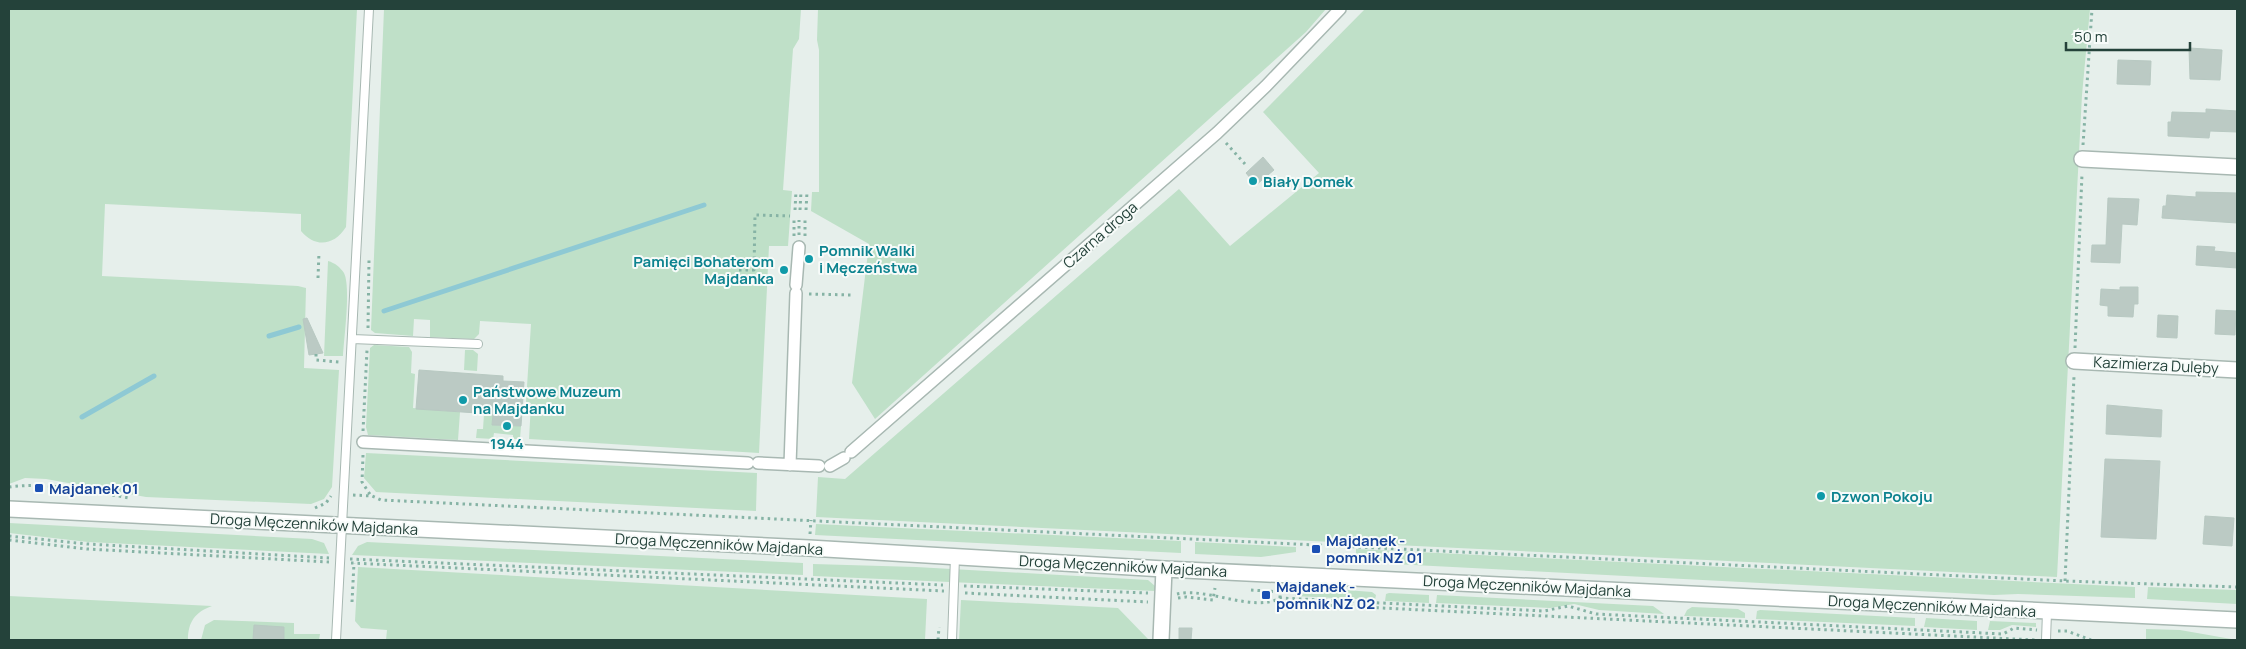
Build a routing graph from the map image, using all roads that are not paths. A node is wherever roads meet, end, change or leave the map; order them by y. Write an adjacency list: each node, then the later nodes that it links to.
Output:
1 (369, 9): 6 (lane)
2 (1340, 9): 11 (street, Czarna droga)
3 (2082, 159): 4 (street)
4 (2237, 167)
5 (799, 247): 11 (street)
6 (352, 338): 7 (lane); 13 (lane)
7 (478, 344)
8 (2074, 360): 9 (street, Kazimierza Dulęby)
9 (2237, 370)
10 (363, 442): 11 (street)
11 (790, 465)
12 (9, 509): 13 (street, Droga Męczenników Majdanka)
13 (343, 526): 14 (street, Droga Męczenników Majdanka); 18 (lane)
14 (955, 557): 15 (street, Droga Męczenników Majdanka); 19 (lane)
15 (1164, 569): 16 (street, Droga Męczenników Majdanka); 20 (street)
16 (2047, 612): 17 (street, Droga Męczenników Majdanka); 21 (lane)
17 (2237, 620)
18 (336, 640)
19 (952, 640)
20 (1161, 640)
21 (2046, 640)

